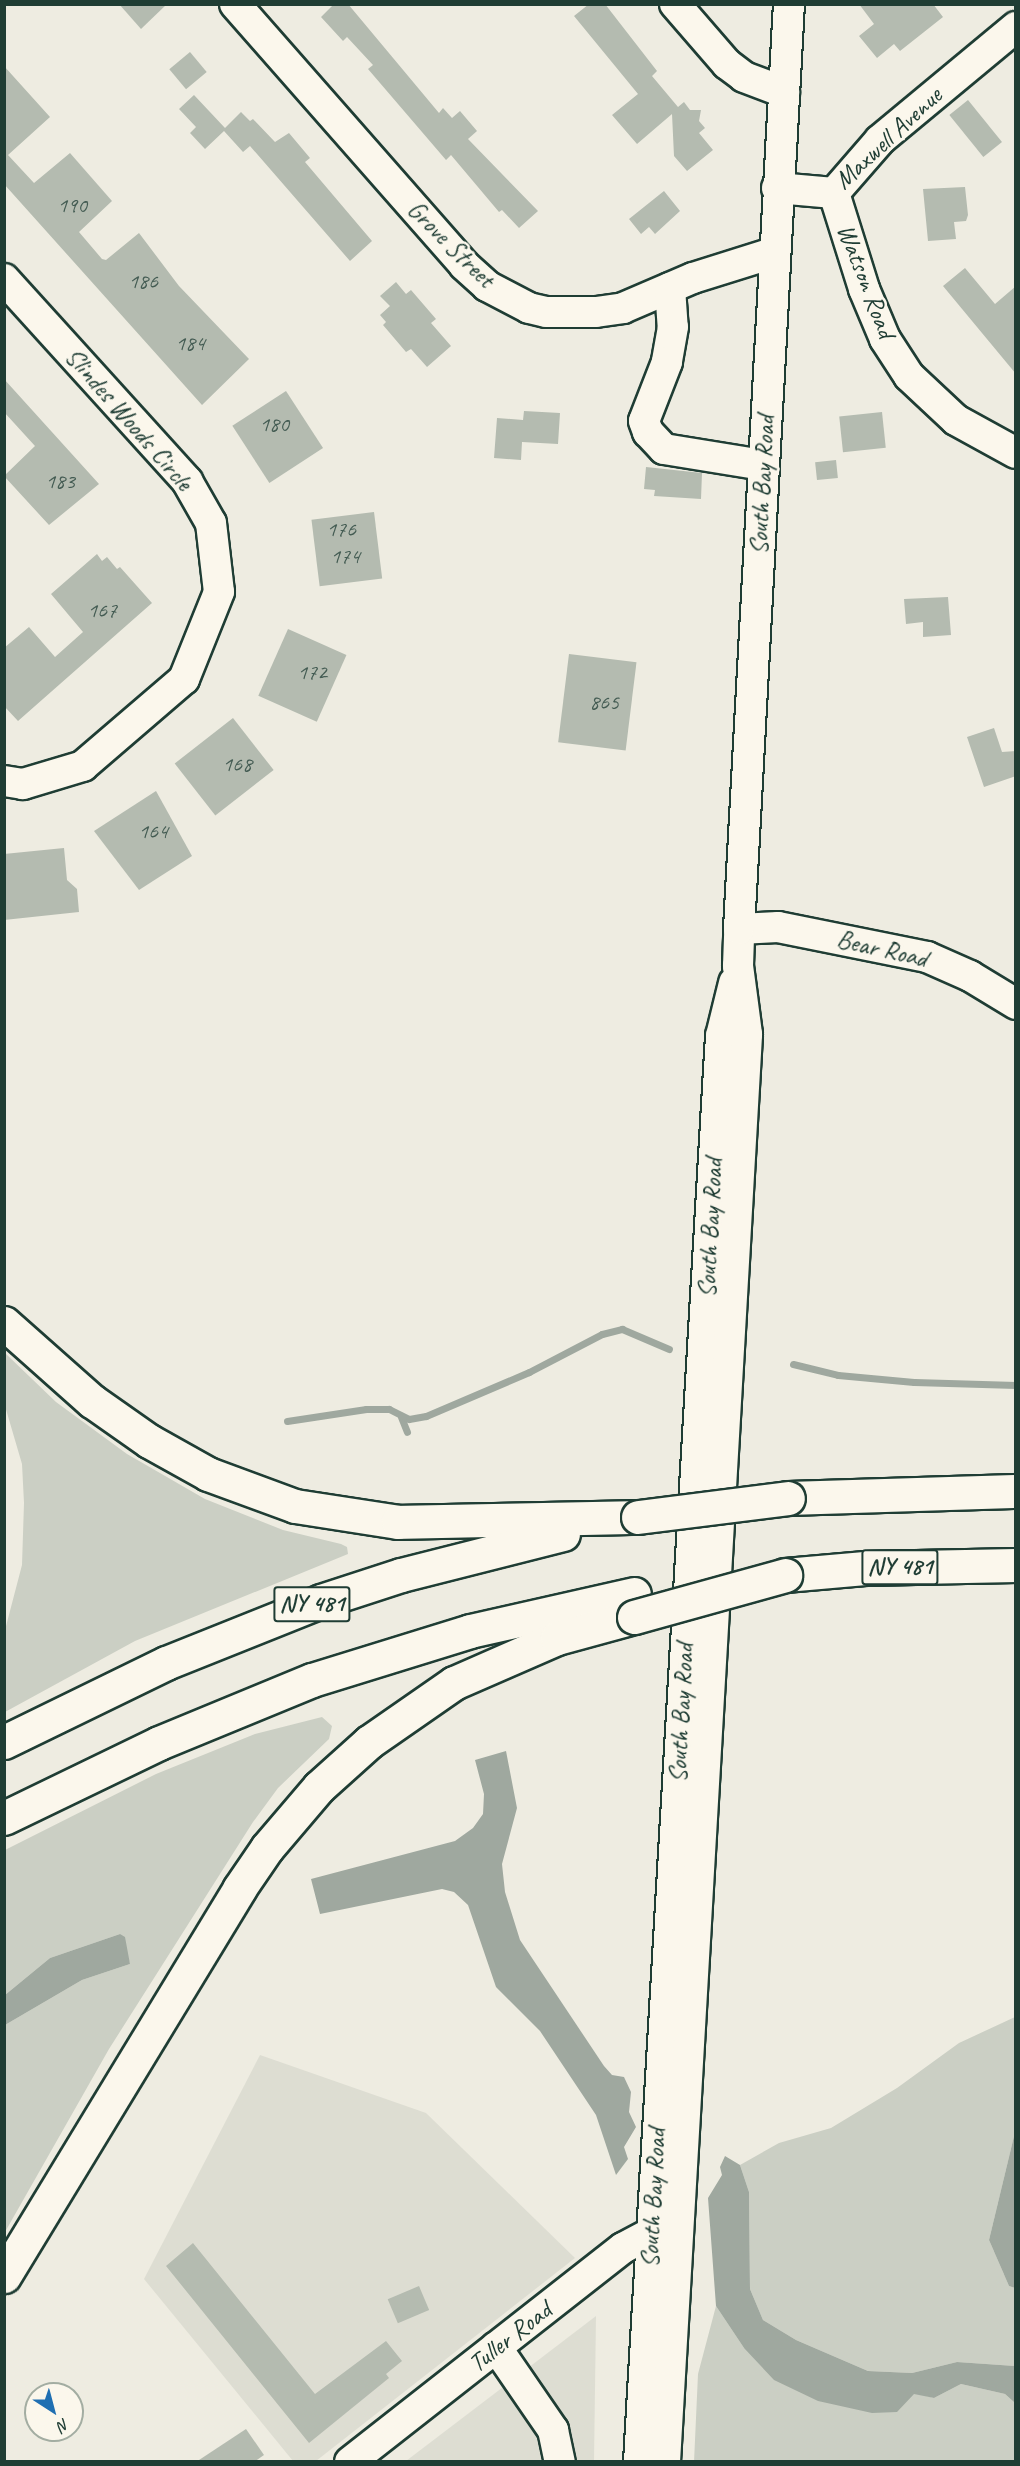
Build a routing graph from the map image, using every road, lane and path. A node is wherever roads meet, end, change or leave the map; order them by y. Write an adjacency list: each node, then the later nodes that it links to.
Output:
1 (235, 4): 10 (street, Grove Street)
2 (675, 4): 5 (street)
3 (789, 4): 5 (street, South Bay Road)
4 (1016, 27): 7 (street, Maxwell Avenue)
5 (784, 92): 6 (street, South Bay Road)
6 (777, 188): 7 (street, Maxwell Avenue); 8 (street, South Bay Road)
7 (834, 193): 11 (street, Watson Road)
8 (773, 254): 10 (street, Grove Street); 12 (street, South Bay Road)
9 (4, 279): 13 (street, Slindes Woods Circle)
10 (670, 288): 12 (street)
11 (1016, 453)
12 (763, 465): 14 (street, South Bay Road)
13 (4, 781)
14 (739, 929): 15 (street, Bear Road); 23 (street, South Bay Road)
15 (1016, 1004)
16 (4, 1323): 18 (highway)
17 (1016, 1491): 18 (highway, NY 481, bridge)
18 (638, 1517): 21 (highway, NY 481)
19 (1016, 1565): 20 (highway, NY 481, bridge)
20 (634, 1606): 22 (highway, NY 481); 24 (highway)
21 (4, 1742)
22 (4, 1818)
23 (665, 2233): 25 (street, Tuller Road); 28 (street, South Bay Road); 29 (street, South Bay Road)
24 (4, 2276)
25 (496, 2347): 26 (street, Tuller Road); 27 (street)
26 (351, 2462)
27 (560, 2462)
28 (639, 2462)
29 (665, 2462)

